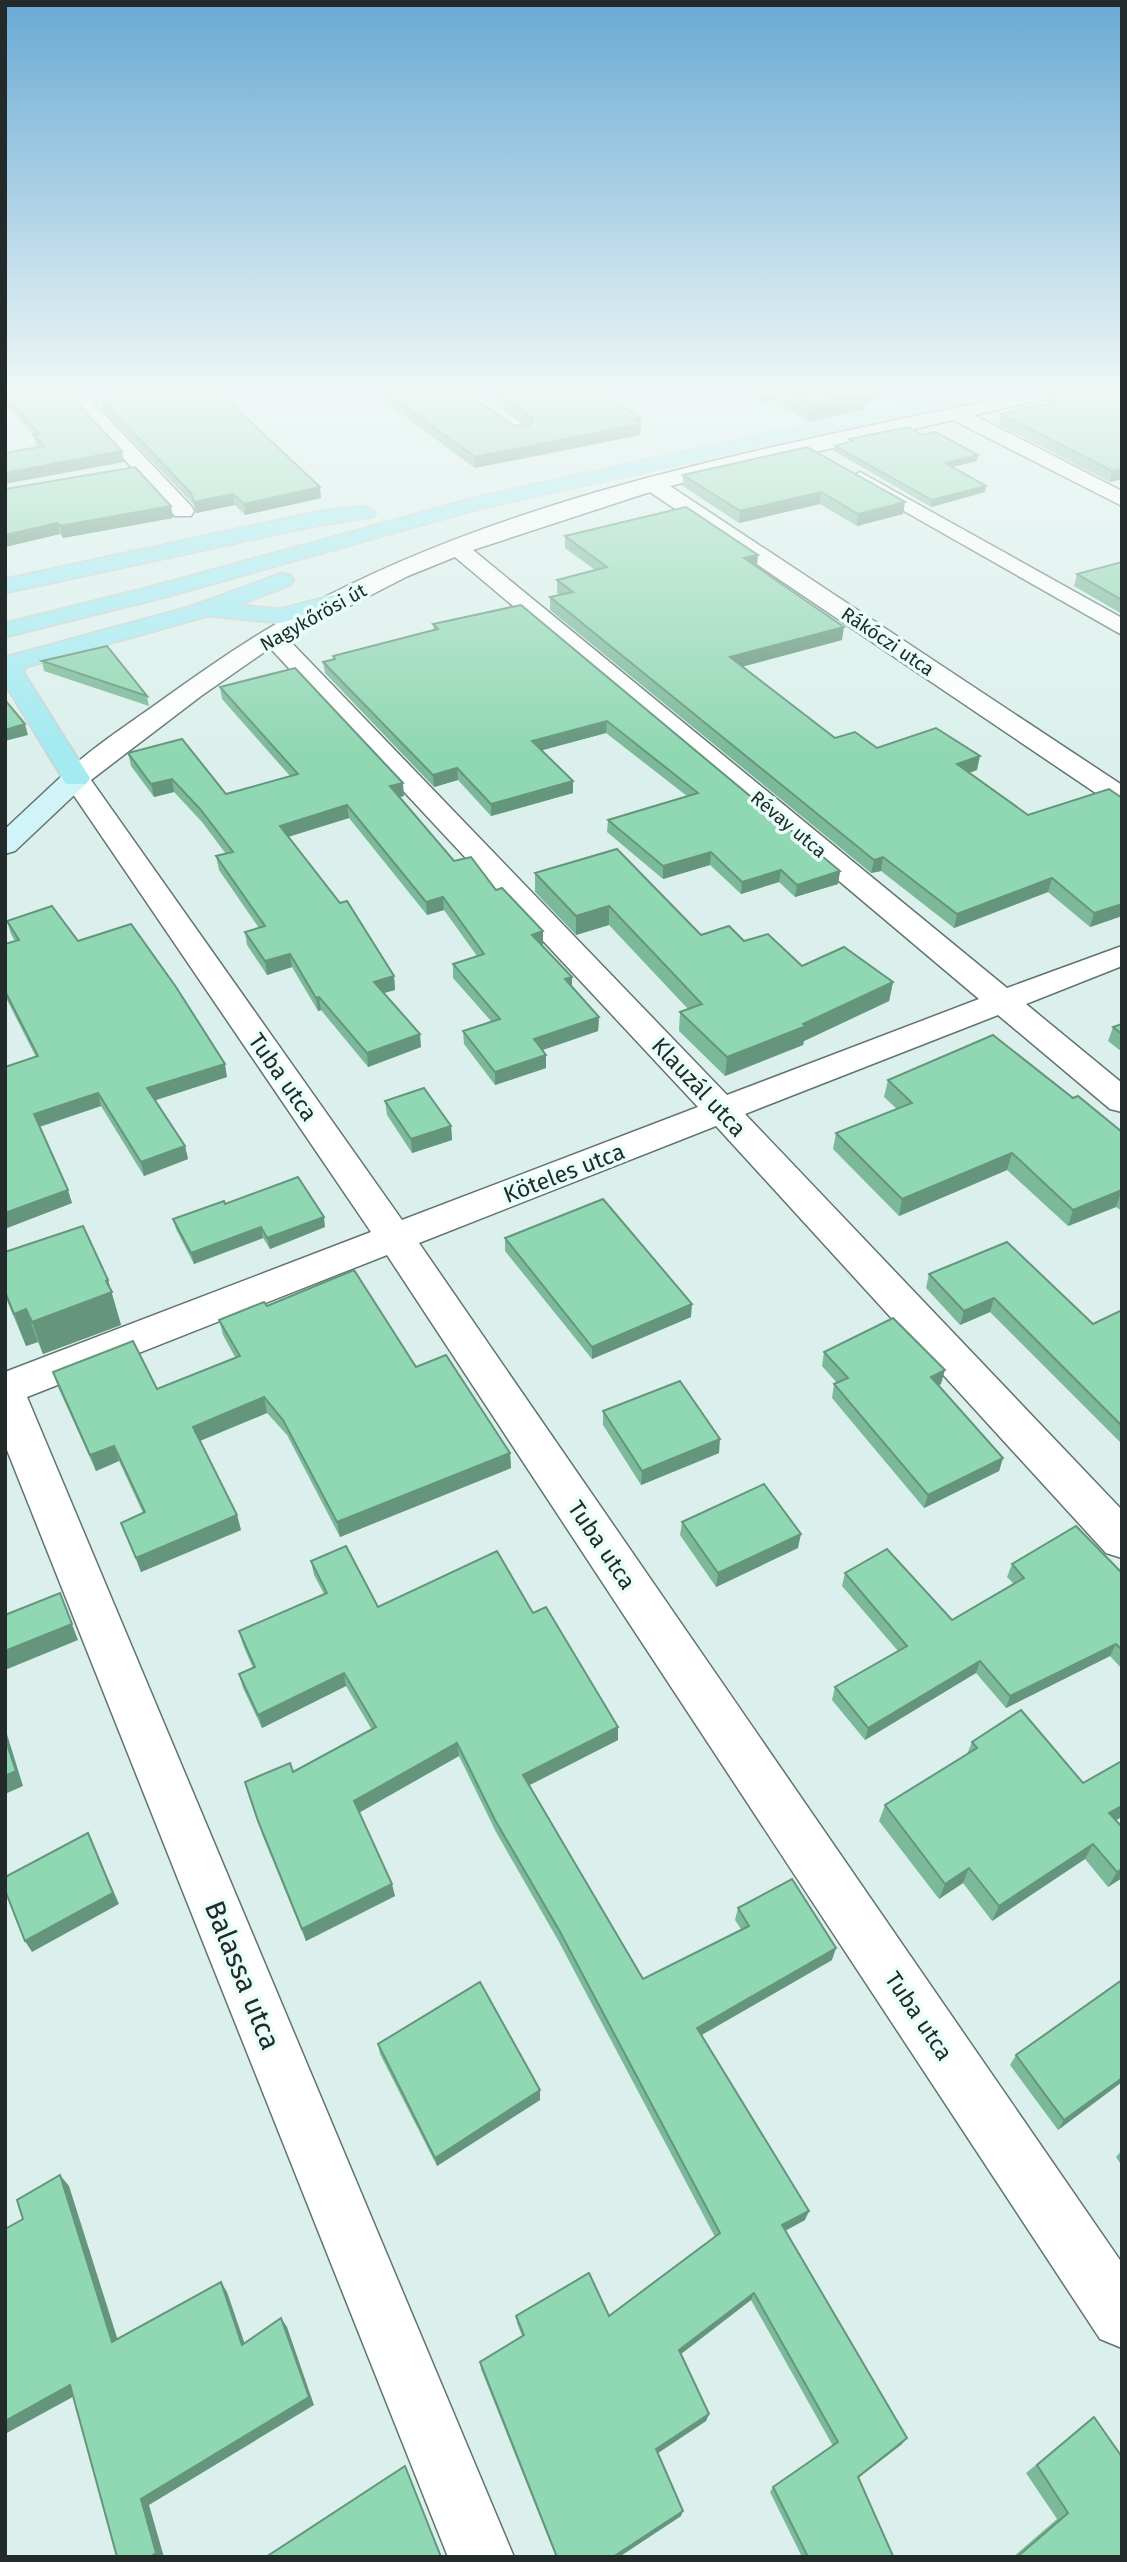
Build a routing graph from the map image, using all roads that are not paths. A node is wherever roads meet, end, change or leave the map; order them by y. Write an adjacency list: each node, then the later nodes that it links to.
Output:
1 (347, 515): 9 (main road)
2 (375, 515): 11 (main road)
3 (432, 515): 13 (main road)
4 (461, 515): 10 (main road)
5 (544, 515): 8 (street, Nagykőrösi út)
6 (698, 515): 17 (street, Rákóczi utca)
7 (924, 515): 12 (street)
8 (456, 547): 14 (street, Nagykőrösi út); 20 (street, Révay utca)
9 (5, 586)
10 (200, 611): 14 (main road); 15 (main road)
11 (5, 613)
12 (1122, 628)
13 (5, 630)
14 (265, 633): 16 (street, Nagykőrösi út); 22 (street, Klauzál utca)
15 (11, 663): 16 (main road)
16 (76, 778): 18 (street, Nagykőrösi út); 23 (street, Tuba utca)
17 (1122, 798)
18 (5, 845)
19 (1122, 955): 20 (street, Köteles utca)
20 (1002, 1000): 21 (street, Révay utca); 22 (street, Köteles utca)
21 (1122, 1101)
22 (722, 1111): 23 (street, Köteles utca); 25 (street, Klauzál utca)
23 (396, 1239): 24 (street, Köteles utca); 26 (street, Tuba utca)
24 (5, 1391): 27 (street, Balassa utca)
25 (1122, 1540)
26 (1122, 2317)
27 (481, 2557)

